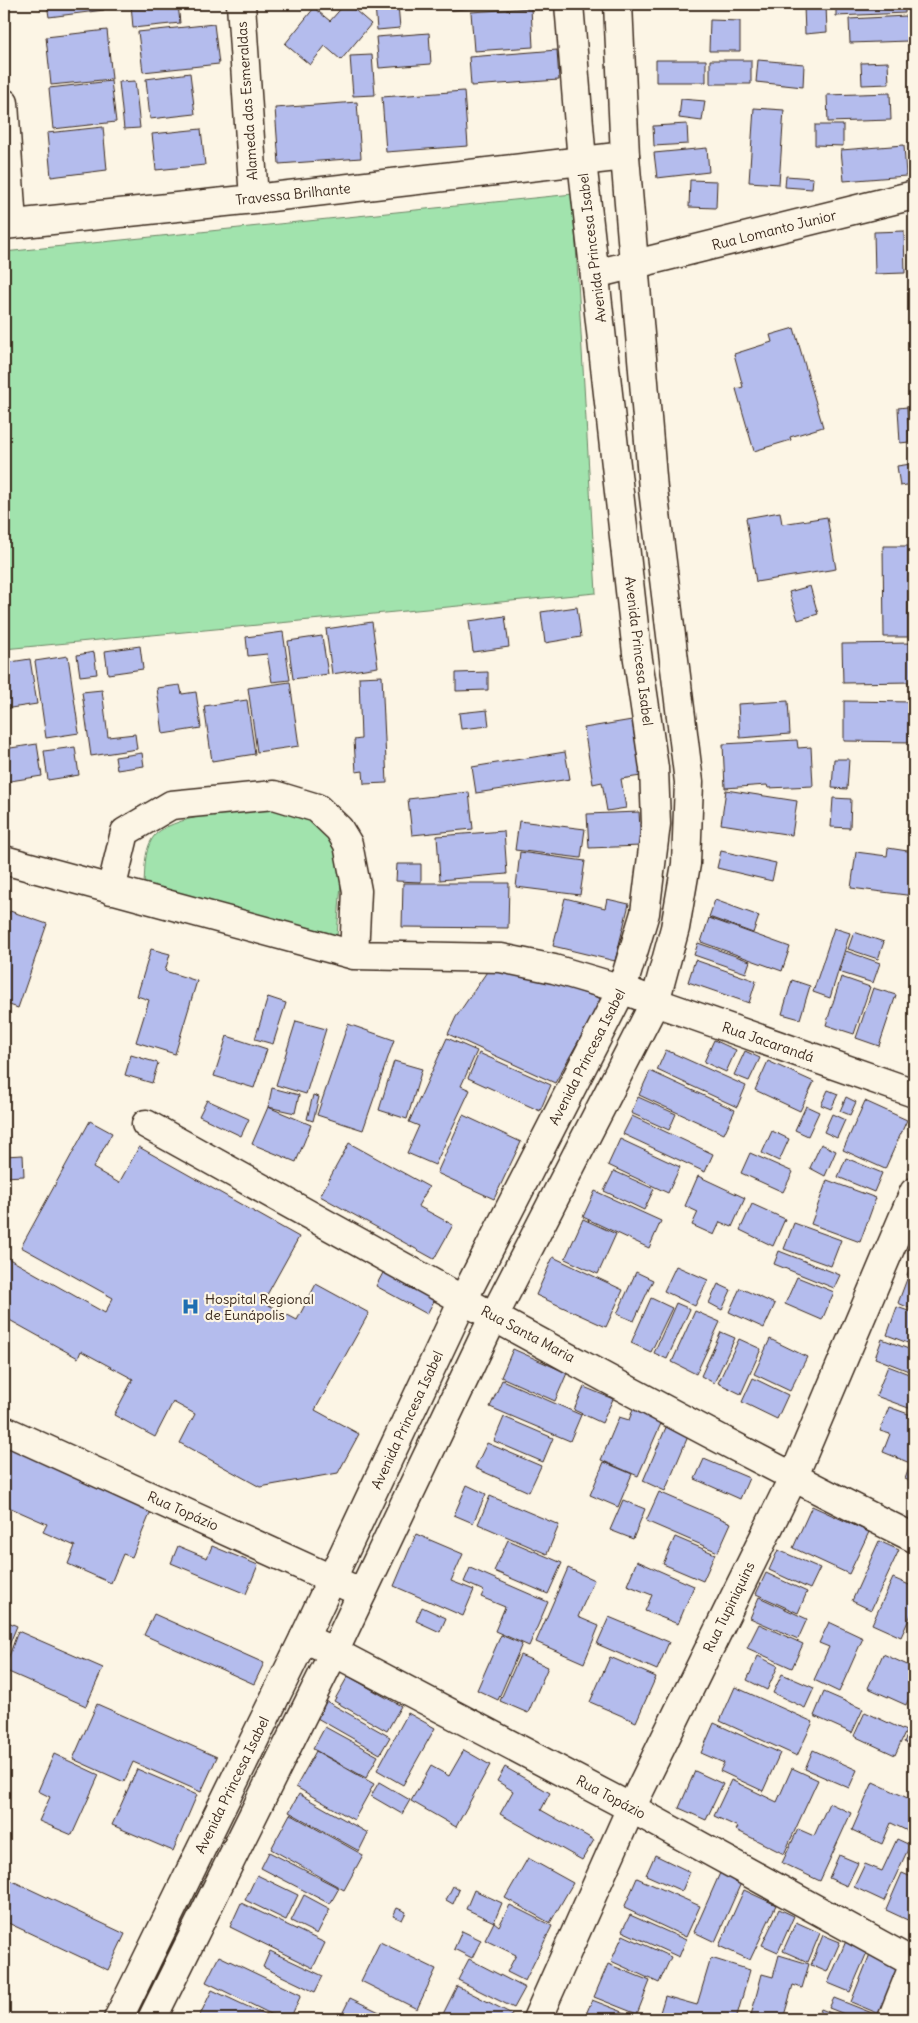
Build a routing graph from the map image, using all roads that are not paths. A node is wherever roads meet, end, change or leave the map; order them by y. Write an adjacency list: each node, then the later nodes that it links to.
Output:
1 (241, 4): 8 (street, Alameda das Esmeraldas)
2 (569, 4): 6 (street, Avenida Princesa Isabel)
3 (618, 4): 5 (street)
4 (4, 103): 9 (street)
5 (625, 156): 6 (street, Travessa Brilhante); 10 (street)
6 (582, 161): 8 (street, Travessa Brilhante); 11 (street, Avenida Princesa Isabel)
7 (914, 195): 10 (street, Rua Lomanto Junior)
8 (254, 199): 9 (street, Travessa Brilhante)
9 (8, 224)
10 (634, 265): 11 (street, Rua Lomanto Junior); 16 (street)
11 (595, 274): 15 (street, Avenida Princesa Isabel)
12 (4, 860): 13 (street, Rua Jacarandá)
13 (111, 890): 14 (street, Rua Jacarandá); 14 (street)
14 (354, 955): 15 (street, Rua Jacarandá)
15 (622, 989): 16 (street, Rua Jacarandá); 20 (street, Avenida Princesa Isabel)
16 (655, 1002): 17 (street, Rua Jacarandá); 21 (street)
17 (914, 1093)
18 (146, 1124): 20 (street, Rua Santa Maria)
19 (914, 1192): 23 (street, Rua Tupiniquins)
20 (463, 1300): 21 (street, Rua Santa Maria); 25 (street, Avenida Princesa Isabel)
21 (494, 1316): 23 (street, Rua Santa Maria); 26 (street)
22 (4, 1430): 25 (street, Rua Topázio)
23 (793, 1478): 24 (street, Rua Santa Maria); 29 (street, Rua Tupiniquins)
24 (914, 1538)
25 (332, 1578): 26 (street, Rua Topázio); 27 (street, Avenida Princesa Isabel)
26 (362, 1592): 28 (street)
27 (304, 1638): 28 (street, Rua Topázio); 31 (street, Avenida Princesa Isabel)
28 (334, 1652): 29 (street, Rua Topázio); 32 (street)
29 (630, 1808): 30 (street, Rua Topázio); 33 (street, Rua Tupiniquins)
30 (914, 1964): 34 (street)
31 (118, 2019)
32 (152, 2019)
33 (537, 2019)
34 (892, 2019)

